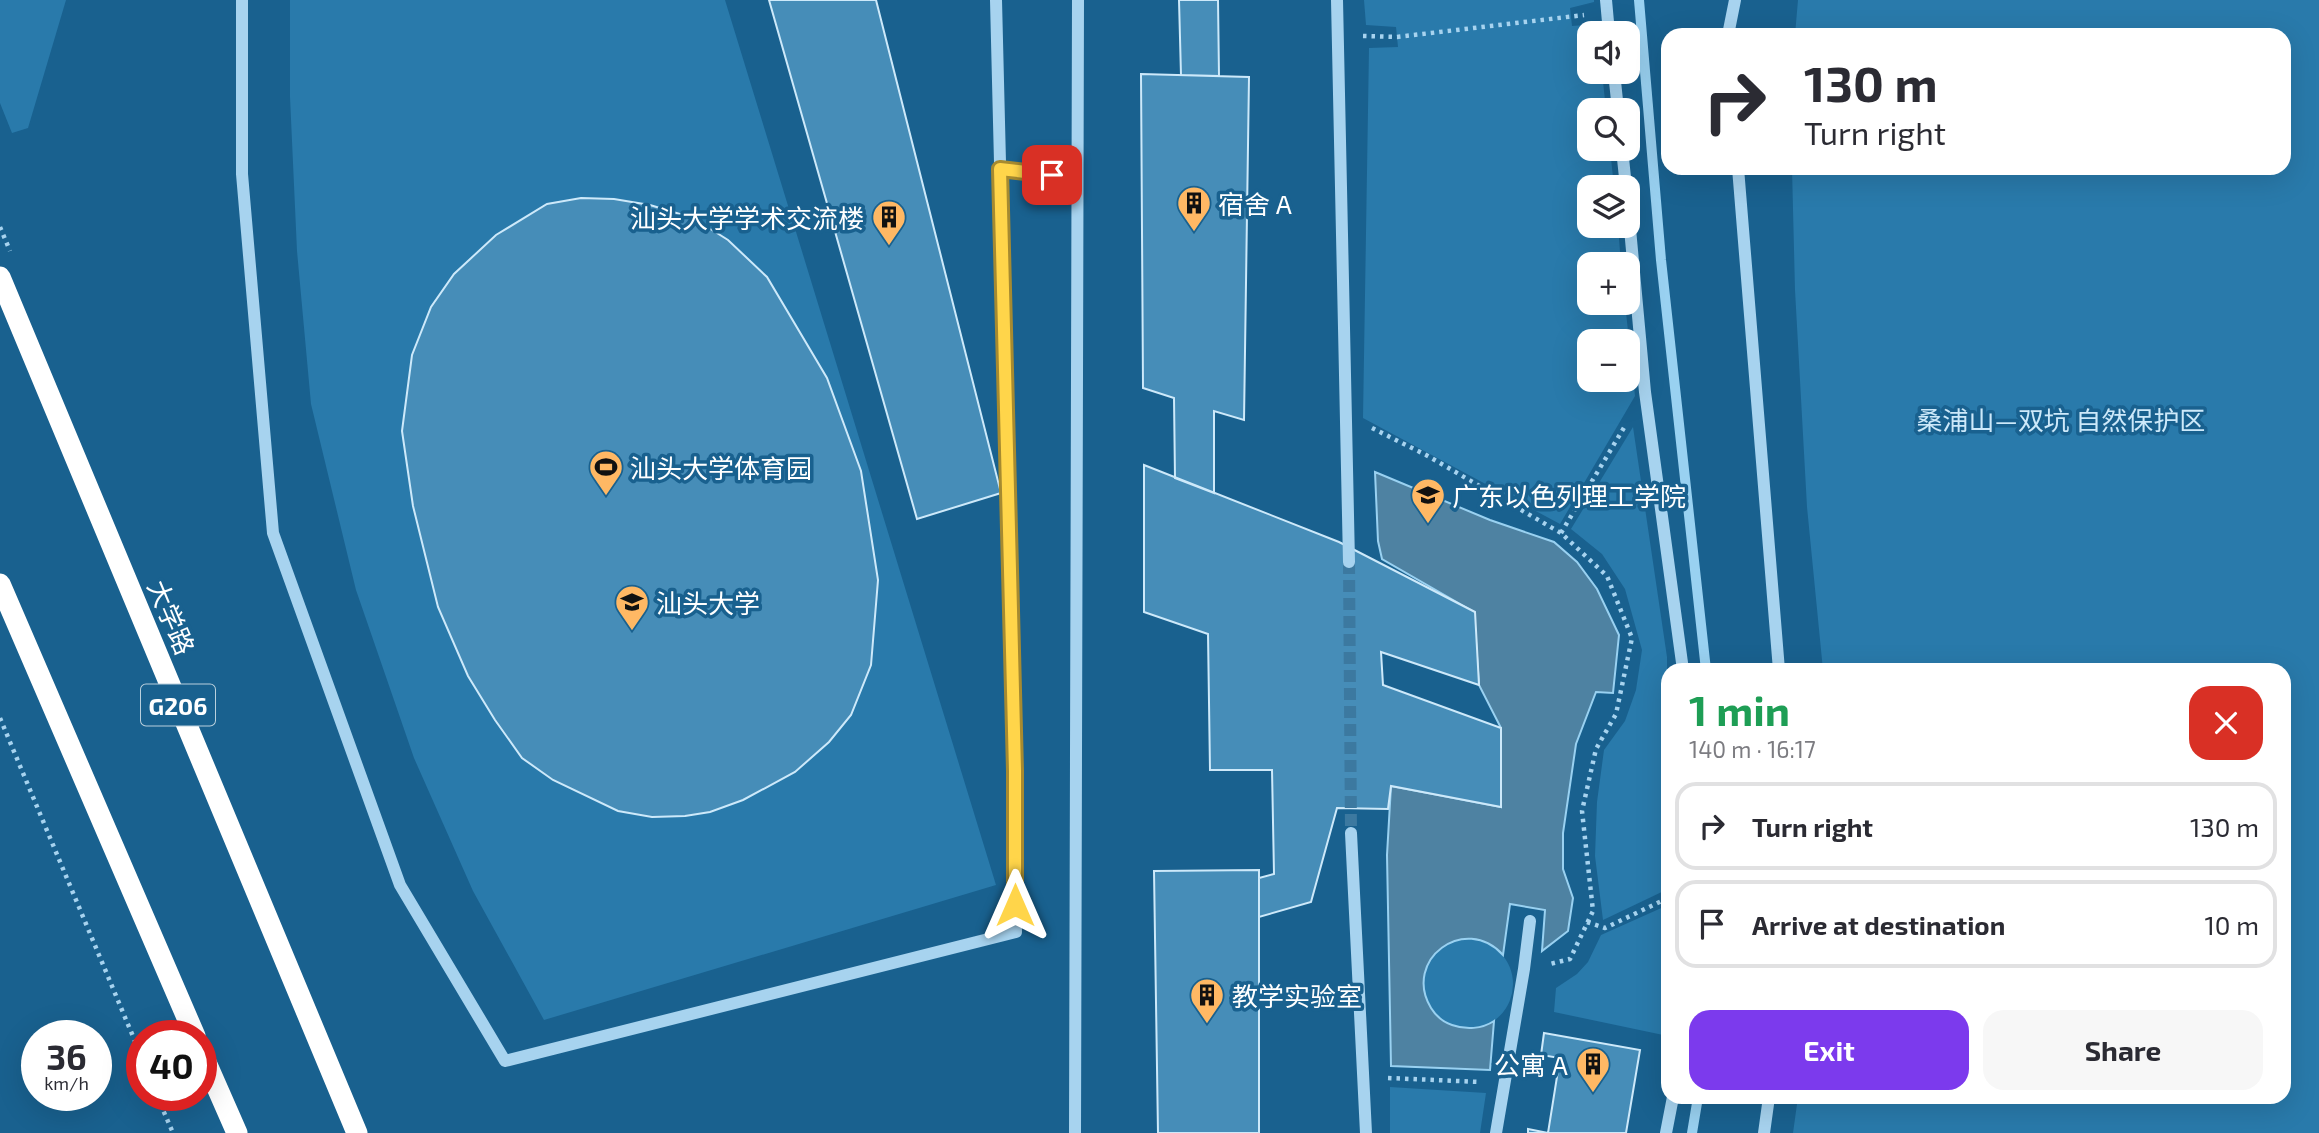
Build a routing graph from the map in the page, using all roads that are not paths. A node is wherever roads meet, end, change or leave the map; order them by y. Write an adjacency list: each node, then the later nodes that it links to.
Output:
1 (243, 0): 7 (street)
2 (996, 0): 7 (street)
3 (1078, 0): 9 (street)
4 (1337, 0): 12 (street)
5 (1735, 0): 6 (street)
6 (1729, 28)
7 (1000, 169): 9 (street)
8 (1739, 175): 15 (street)
9 (1077, 179): 24 (street)
10 (1631, 238): 14 (street)
11 (0, 277): 23 (highway, 大学路 / G206)
12 (1349, 562)
13 (0, 584): 18 (highway)
14 (1682, 663)
15 (1778, 663)
16 (1351, 832): 25 (street)
17 (1530, 921): 26 (street)
18 (188, 1020)
19 (217, 1087): 22 (highway)
20 (1672, 1104): 27 (street)
21 (1768, 1104): 28 (street)
22 (237, 1133)
23 (357, 1133)
24 (1074, 1133)
25 (1366, 1133)
26 (1496, 1133)
27 (1666, 1133)
28 (1764, 1133)

